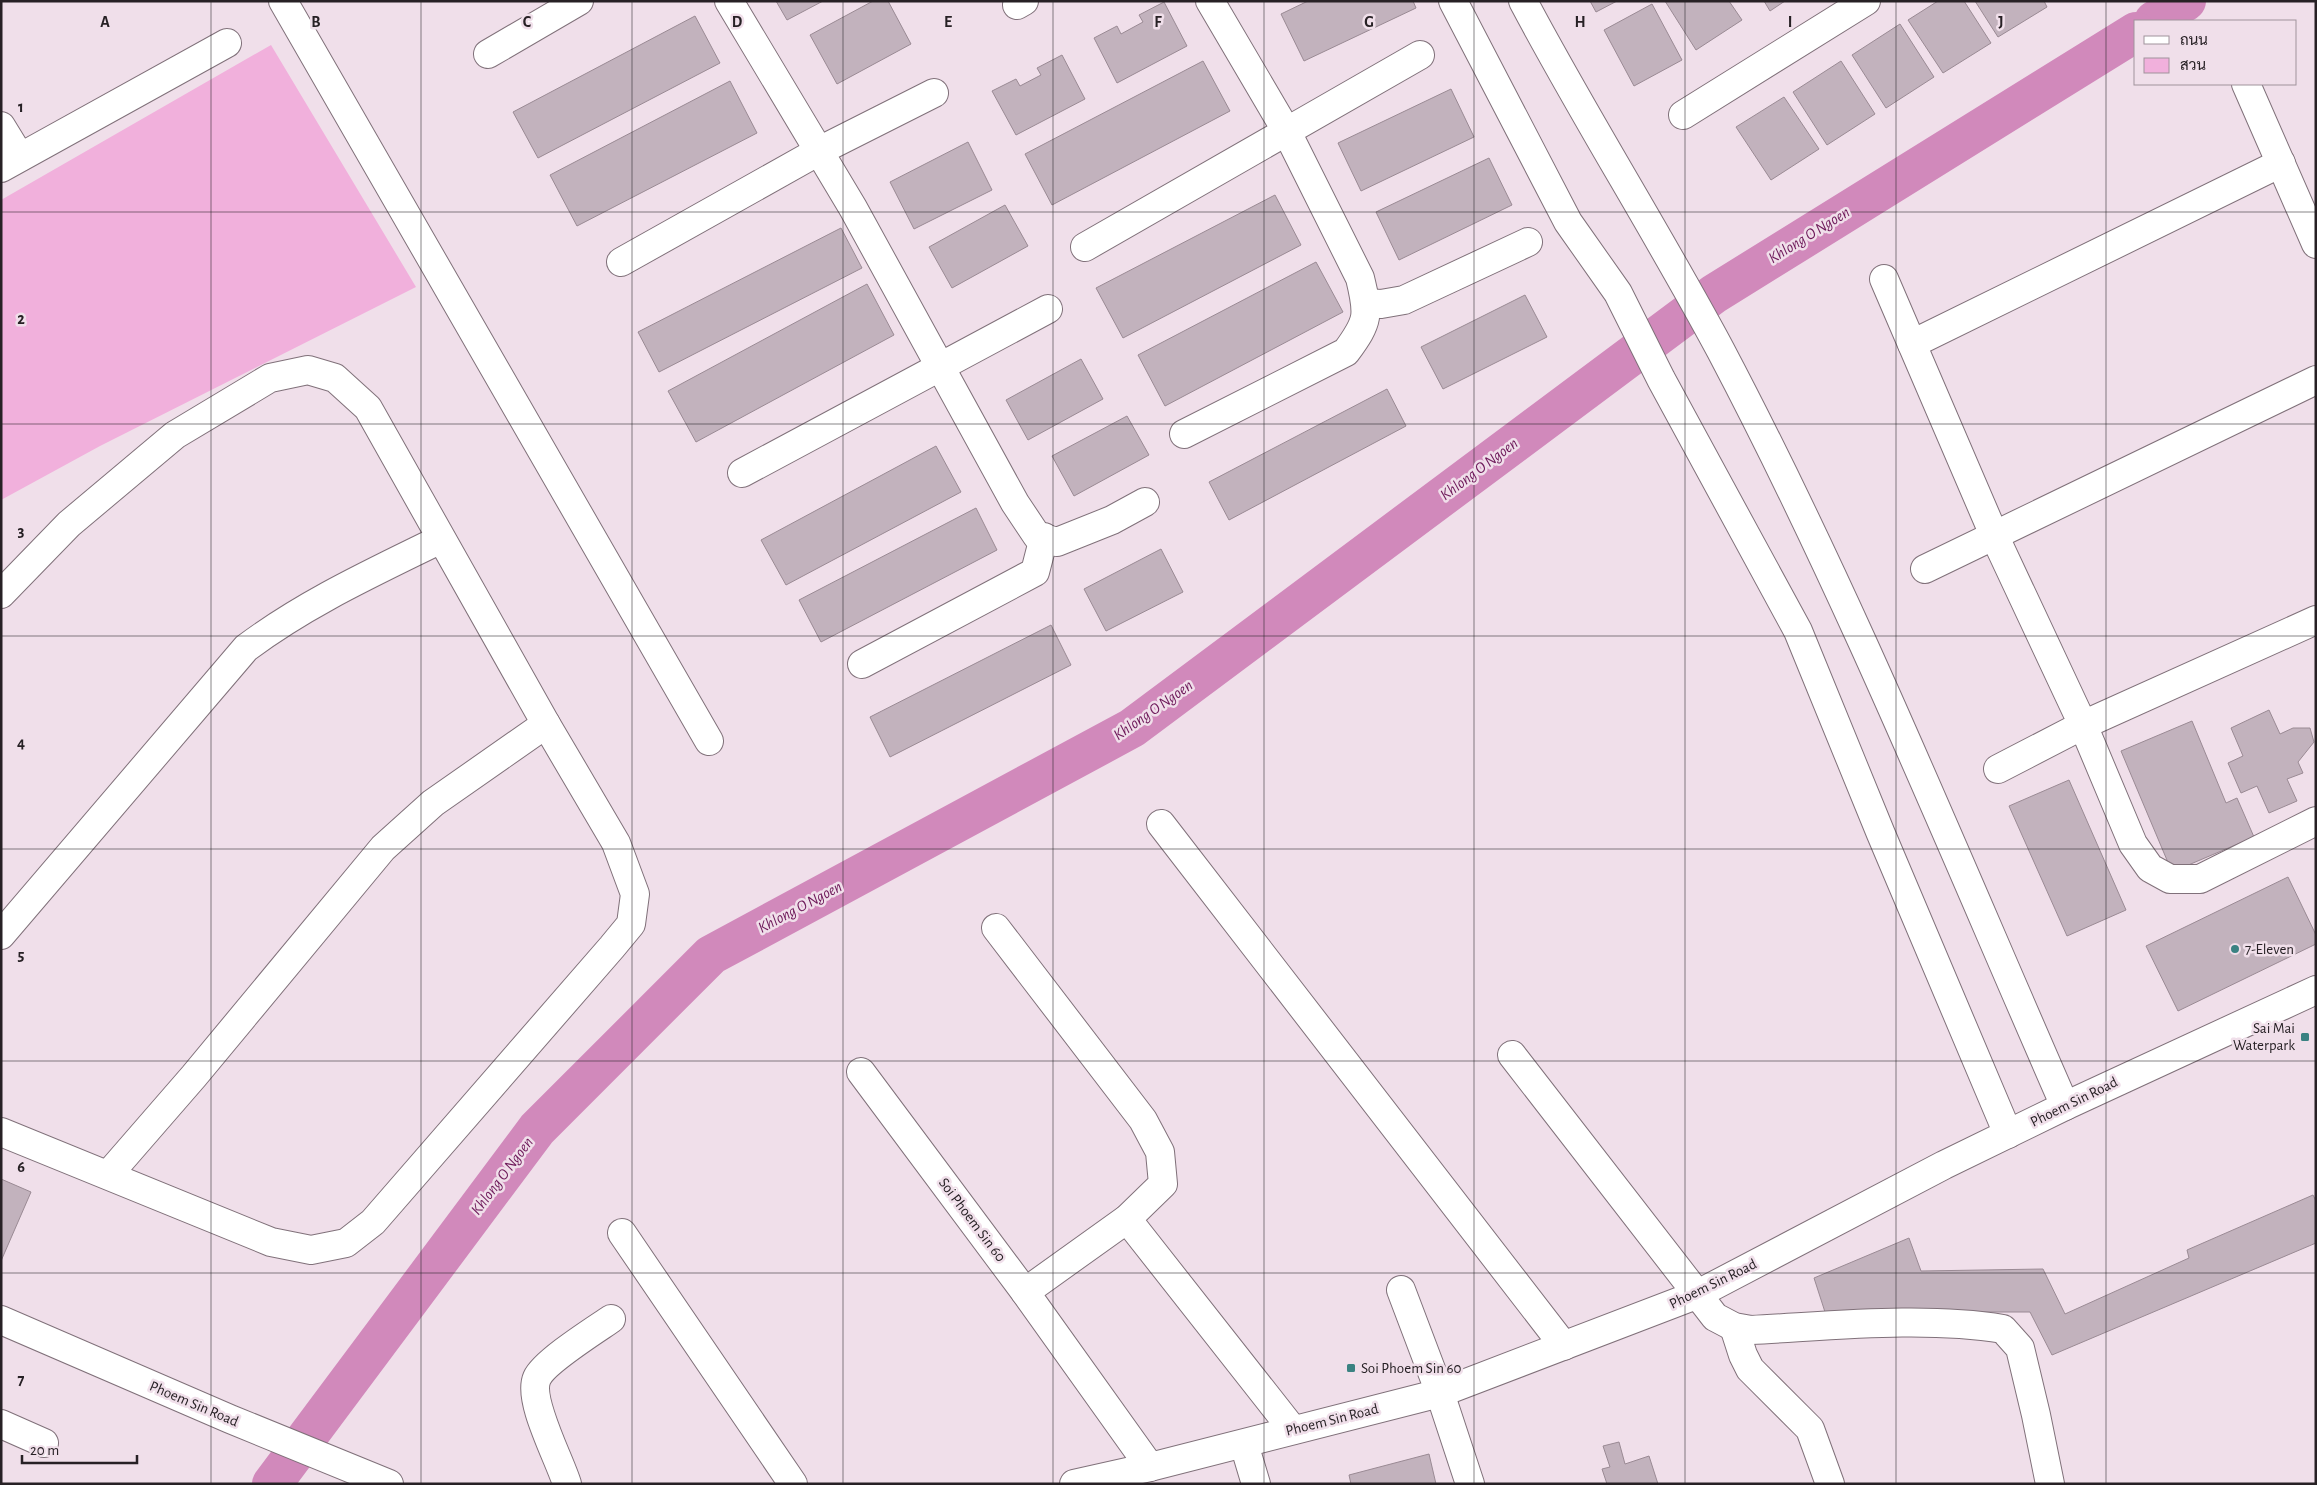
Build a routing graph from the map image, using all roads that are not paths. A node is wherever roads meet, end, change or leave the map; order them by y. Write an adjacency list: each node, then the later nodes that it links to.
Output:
1 (283, 1): 41 (street)
2 (578, 1): 9 (street)
3 (729, 1): 16 (street)
4 (1210, 1): 15 (street)
5 (1453, 1): 52 (street)
6 (1523, 1): 50 (street)
7 (1866, 1): 13 (street)
8 (227, 43): 17 (street)
9 (488, 54)
10 (1420, 55): 15 (street)
11 (2246, 85): 18 (street)
12 (934, 93): 16 (street)
13 (1683, 115)
14 (1, 126): 17 (street)
15 (1286, 132): 21 (street); 24 (street)
16 (819, 151): 22 (street); 27 (street)
17 (10, 162)
18 (2281, 163): 20 (street); 26 (street)
19 (1528, 242): 24 (street)
20 (2316, 244)
21 (1085, 247)
22 (621, 262)
23 (1884, 279): 26 (street)
24 (1366, 304): 29 (street)
25 (1048, 310): 27 (street)
26 (1912, 344): 32 (street)
27 (941, 366): 30 (street); 33 (street)
28 (2316, 380): 32 (street)
29 (1184, 434)
30 (742, 473)
31 (1145, 502): 33 (street)
32 (1994, 535): 35 (street); 40 (street)
33 (1044, 537): 38 (street)
34 (442, 539): 36 (street); 39 (street); 46 (street)
35 (1925, 569)
36 (1, 594)
37 (2316, 620): 40 (street)
38 (862, 664)
39 (546, 724): 53 (street); 53 (street)
40 (2083, 725): 42 (street); 43 (street)
41 (709, 741)
42 (1998, 770)
43 (2316, 821)
44 (1161, 824): 62 (street)
45 (996, 928): 54 (street)
46 (1, 935)
47 (2316, 990): 50 (street, Phoem Sin Road)
48 (1512, 1055): 58 (street)
49 (861, 1072): 57 (street, Soi Phoem Sin 60)
50 (2065, 1106): 52 (street, Phoem Sin Road)
51 (1, 1132): 53 (street)
52 (2008, 1134): 58 (street, Phoem Sin Road)
53 (108, 1175)
54 (1127, 1219): 57 (street); 65 (street)
55 (622, 1233): 71 (street)
56 (1400, 1290): 63 (street)
57 (1025, 1292): 68 (street, Soi Phoem Sin 60)
58 (1696, 1295): 61 (street); 62 (street, Phoem Sin Road)
59 (611, 1318): 70 (street)
60 (1, 1320): 69 (street, Phoem Sin Road)
61 (1734, 1327): 75 (street); 76 (street)
62 (1564, 1346): 63 (street, Phoem Sin Road)
63 (1440, 1392): 65 (street, Phoem Sin Road); 74 (street)
64 (1, 1424): 66 (street)
65 (1293, 1430): 67 (street, Phoem Sin Road)
66 (44, 1443)
67 (1244, 1444): 68 (street, Phoem Sin Road); 73 (street)
68 (1150, 1468): 72 (street, Phoem Sin Road)
69 (377, 1479)
70 (568, 1484)
71 (793, 1484)
72 (1074, 1484)
73 (1256, 1484)
74 (1470, 1484)
75 (1830, 1484)
76 (2050, 1484)

